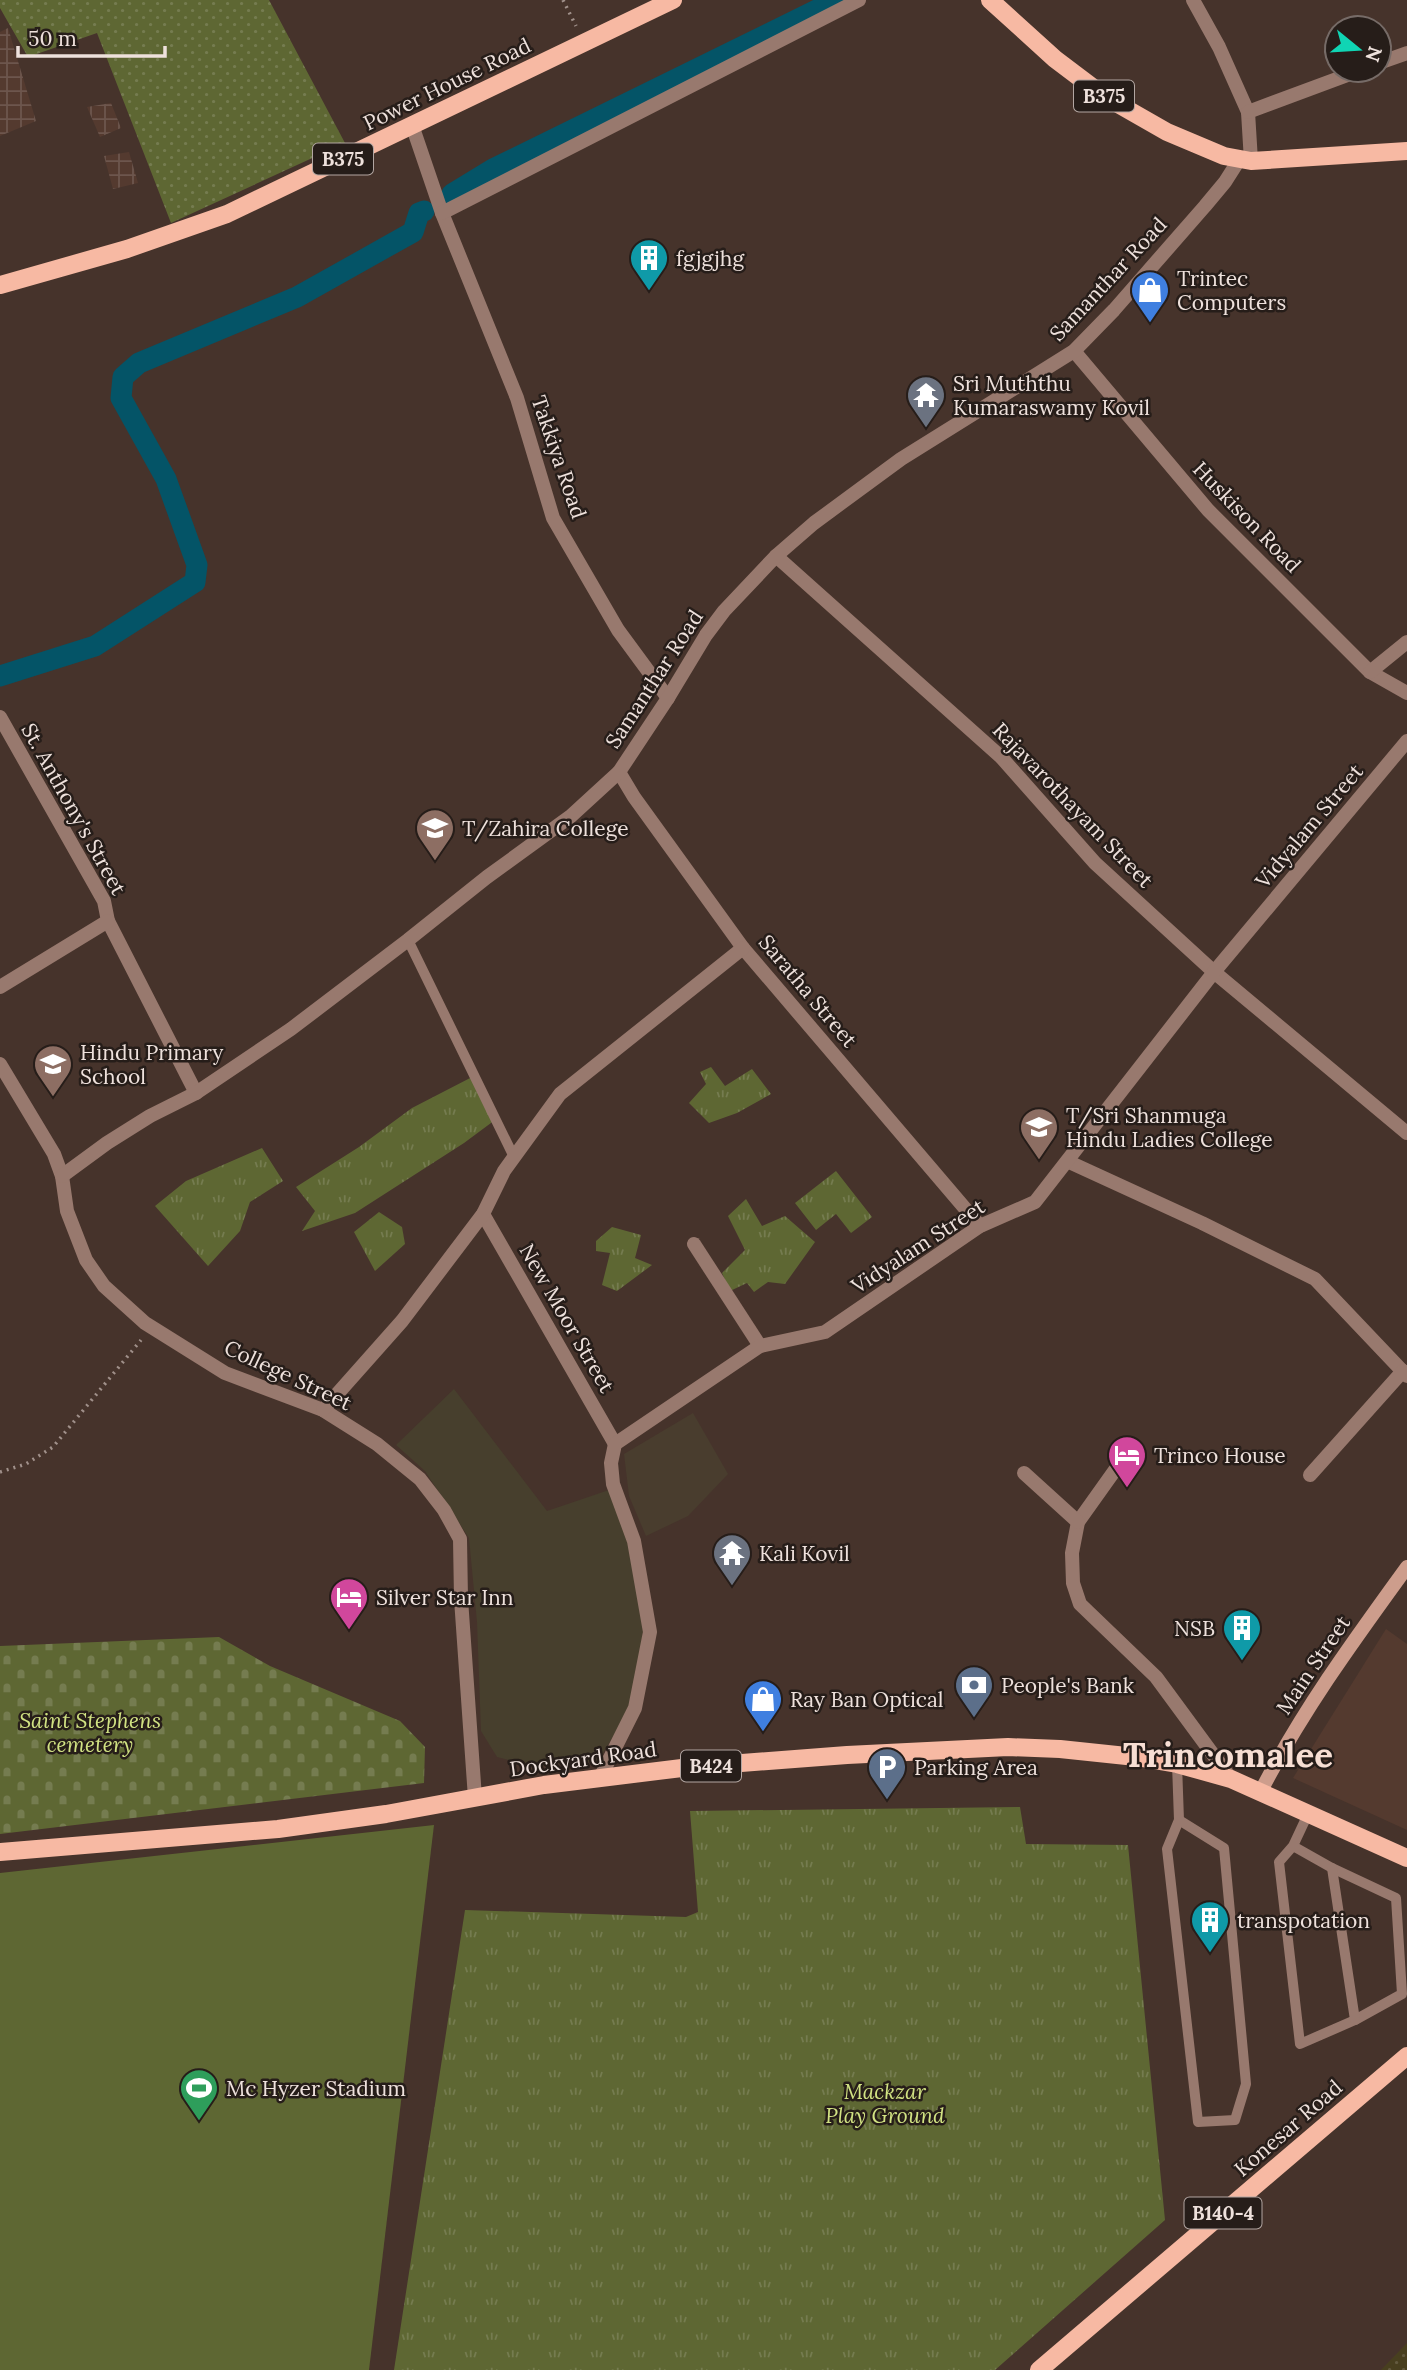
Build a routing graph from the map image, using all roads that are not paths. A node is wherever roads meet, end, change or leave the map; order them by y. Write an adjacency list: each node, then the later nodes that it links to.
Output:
1 (673, 0): 7 (main road, Power House Road / B375)
2 (859, 0): 10 (street)
3 (990, 0): 9 (main road, B375)
4 (1193, 0): 6 (street)
5 (1323, 84): 6 (street)
6 (1248, 112): 9 (street)
7 (412, 125): 10 (street, Takkiya Road); 11 (main road, Power House Road / B375)
8 (1407, 151): 9 (main road, B375)
9 (1245, 160): 12 (street, Samanthar Road)
10 (442, 213): 17 (street, Takkiya Road)
11 (0, 285)
12 (1074, 351): 13 (street, Samanthar Road); 15 (street, Huskison Road)
13 (776, 556): 17 (street, Samanthar Road); 24 (street, Rajavarothayam Street)
14 (1407, 642): 15 (street)
15 (1370, 672): 16 (street, Huskison Road)
16 (1407, 692)
17 (668, 698): 20 (street, Samanthar Road)
18 (0, 717): 21 (street, St. Anthony's Street)
19 (1407, 741): 24 (street, Vidyalam Street)
20 (619, 772): 22 (street, Samanthar Road); 23 (street, Saratha Street)
21 (108, 921): 25 (street, St. Anthony's Street); 27 (street, St. Anthony's Street)
22 (408, 940): 27 (street, Samanthar Road); 29 (lane)
23 (743, 948): 29 (street); 33 (street, Saratha Street)
24 (1214, 972): 28 (street, Rajavarothayam Street); 30 (street, Vidyalam Street)
25 (0, 987)
26 (0, 1064): 31 (street, College Street)
27 (196, 1093): 31 (street, Samanthar Road)
28 (1407, 1133)
29 (514, 1157): 32 (street)
30 (1069, 1162): 33 (street, Vidyalam Street); 36 (street)
31 (62, 1176): 37 (street, College Street)
32 (483, 1214): 37 (street); 38 (street, New Moor Street)
33 (980, 1226): 35 (street, Vidyalam Street)
34 (694, 1244): 35 (street)
35 (760, 1346): 38 (street, Vidyalam Street)
36 (1405, 1374): 41 (street)
37 (323, 1410): 48 (street, College Street)
38 (615, 1444): 45 (street)
39 (1130, 1449): 42 (street)
40 (1024, 1473): 42 (street)
41 (1310, 1475)
42 (1078, 1522): 46 (street)
43 (1407, 1567): 47 (main road, Main Street)
44 (1177, 1764): 45 (main road, Dockyard Road / B424); 46 (main road, Dockyard Road / B424); 50 (lane)
45 (600, 1778): 48 (main road, Dockyard Road / B424)
46 (1231, 1779): 47 (main road, Dockyard Road / B424)
47 (1261, 1791): 49 (main road, Dockyard Road / B424)
48 (475, 1798): 52 (main road, Dockyard Road / B424)
49 (1308, 1814): 51 (lane); 53 (main road, Dockyard Road / B424)
50 (1179, 1820): 50 (lane)
51 (1293, 1846): 54 (lane); 55 (lane)
52 (0, 1852)
53 (1407, 1858)
54 (1332, 1868): 55 (lane); 55 (lane)
55 (1355, 2020)
56 (1407, 2056): 57 (main road, Konesar Road / B140-4)
57 (1039, 2370)

